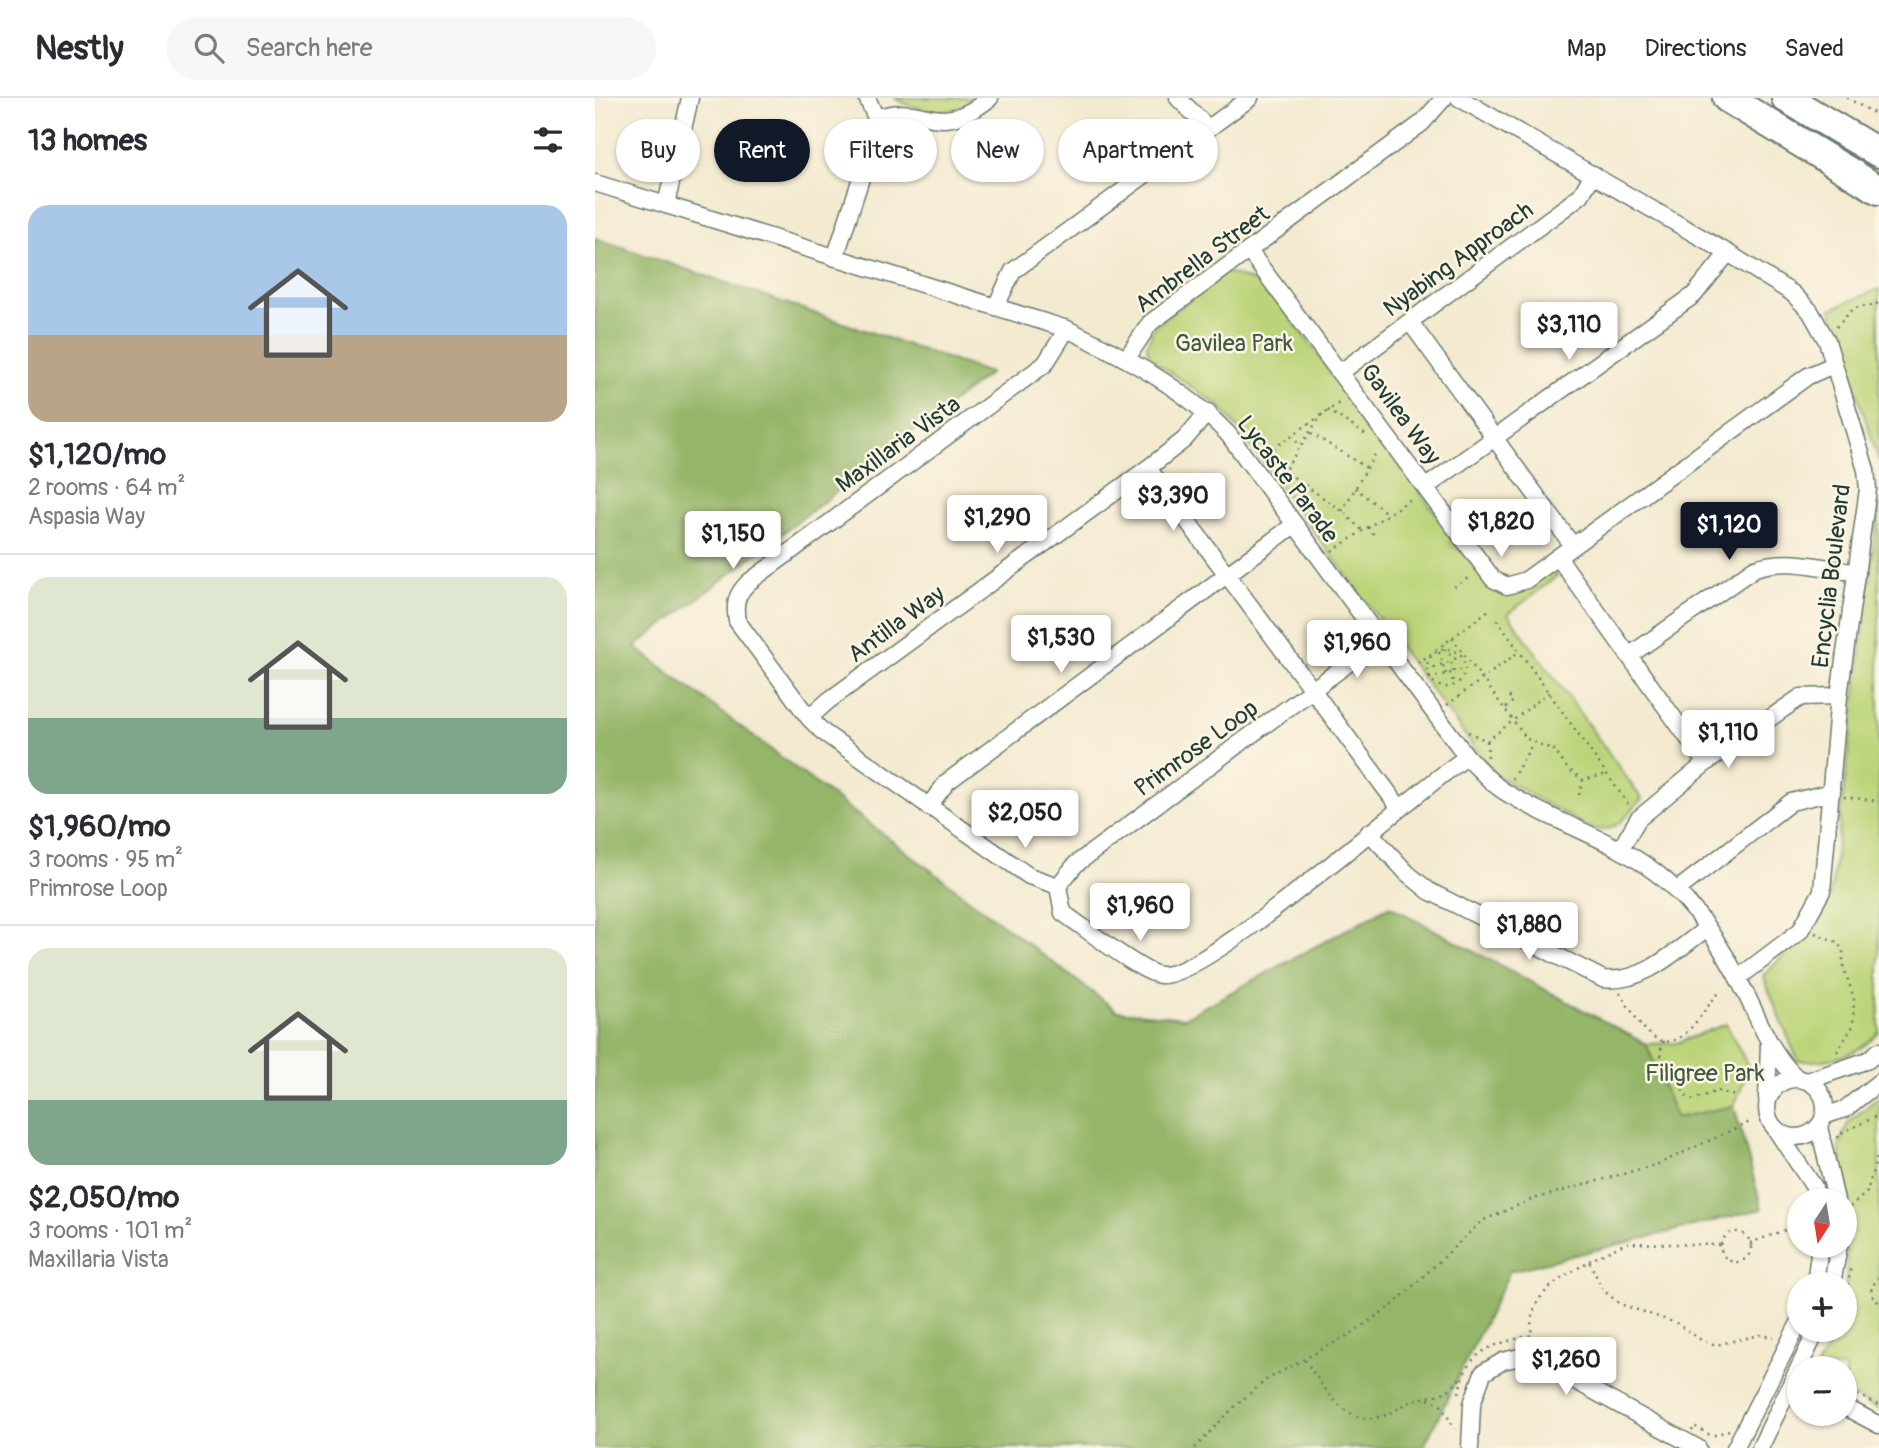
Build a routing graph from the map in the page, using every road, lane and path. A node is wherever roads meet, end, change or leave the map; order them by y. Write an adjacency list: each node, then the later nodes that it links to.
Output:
1 (690, 98): 20 (street)
2 (867, 98): 12 (street)
3 (991, 98): 12 (street)
4 (1178, 98): 13 (street)
5 (1250, 98): 14 (street)
6 (1444, 98): 21 (street, Ambrella Street)
7 (1459, 98): 16 (street, Encyclia Boulevard)
8 (1727, 98): 19 (highway)
9 (1786, 98): 15 (highway)
10 (1847, 98): 11 (path)
11 (1879, 116)
12 (876, 118): 23 (street)
13 (1199, 119)
14 (1218, 121)
15 (1879, 153)
16 (1593, 174): 22 (street, Encyclia Boulevard); 26 (street, Nyabing Approach)
17 (1134, 182): 25 (street)
18 (595, 183): 20 (street, Lycaste Parade)
19 (1879, 191)
20 (666, 205): 23 (street, Lycaste Parade)
21 (1249, 251): 29 (street, Ambrella Street); 31 (street, Gavilea Way)
22 (1728, 253): 30 (street, Encyclia Boulevard); 39 (street)
23 (835, 258): 25 (street, Lycaste Parade)
24 (1879, 301): 28 (path)
25 (996, 306): 27 (street, Lycaste Parade)
26 (1410, 322): 31 (street, Nyabing Approach); 39 (street)
27 (1067, 329): 29 (street, Lycaste Parade); 90 (street, Maxillaria Vista)
28 (1831, 331)
29 (1127, 358): 34 (street, Lycaste Parade)
30 (1833, 365): 54 (street, Gavilea Way); 57 (street, Encyclia Boulevard)
31 (1341, 372): 46 (street, Gavilea Way)
32 (1342, 401): 33 (path)
33 (1328, 410): 35 (path); 37 (path)
34 (1208, 412): 43 (street, Antilla Way); 50 (street, Lycaste Parade)
35 (1322, 414): 36 (path); 38 (path)
36 (1310, 432): 40 (path); 44 (path)
37 (1366, 435)
38 (1291, 436): 40 (path); 42 (path)
39 (1495, 438): 46 (street); 54 (street)
40 (1300, 445): 48 (path)
41 (1377, 451): 44 (path)
42 (1262, 456)
43 (1148, 468): 58 (street); 90 (street, Antilla Way)
44 (1367, 468): 45 (path)
45 (1355, 488): 48 (path); 49 (path)
46 (1426, 488): 56 (street, Gavilea Way)
47 (1411, 499): 49 (path)
48 (1342, 511): 52 (path)
49 (1388, 514): 51 (path)
50 (1294, 525): 58 (street); 64 (street, Lycaste Parade)
51 (1368, 527): 52 (path); 53 (path)
52 (1363, 531): 55 (path)
53 (1374, 535)
54 (1573, 546): 56 (street, Gavilea Way)
55 (1332, 551)
56 (1558, 557): 70 (street)
57 (1857, 573): 70 (street); 87 (street, Encyclia Boulevard)
58 (1227, 576): 84 (street); 106 (street)
59 (1468, 578): 60 (path)
60 (1454, 587)
61 (1489, 610): 65 (path)
62 (1497, 620): 68 (path)
63 (1405, 625): 64 (path)
64 (1387, 637): 84 (street, Primrose Loop); 95 (street, Lycaste Parade)
65 (1452, 638): 69 (path); 73 (path)
66 (1444, 649): 67 (path); 69 (path); 72 (path)
67 (1439, 651): 71 (path); 72 (path); 74 (path)
68 (1520, 651): 81 (path); 85 (path)
69 (1463, 655): 72 (path); 77 (path); 81 (path)
70 (1630, 655): 97 (street)
71 (1428, 660): 75 (path); 76 (path)
72 (1451, 660): 74 (path); 78 (path)
73 (1418, 663)
74 (1442, 664): 75 (path); 78 (path)
75 (1434, 669): 76 (path)
76 (1427, 670): 80 (path)
77 (1465, 672): 78 (path); 82 (path)
78 (1450, 673): 79 (path); 82 (path)
79 (1442, 677): 80 (path); 83 (path)
80 (1429, 678): 83 (path)
81 (1484, 678): 88 (path); 89 (path)
82 (1455, 685): 83 (path)
83 (1445, 687)
84 (1312, 690): 107 (street); 110 (street, Primrose Loop)
85 (1549, 692): 91 (path); 98 (path)
86 (1507, 694): 89 (path)
87 (1839, 696): 97 (street); 101 (street, Encyclia Boulevard)
88 (1447, 705)
89 (1506, 708): 91 (path)
90 (809, 718): 106 (street, Maxillaria Vista)
91 (1514, 719): 93 (path); 94 (path)
92 (1467, 733): 93 (path)
93 (1487, 741): 96 (path)
94 (1533, 743): 99 (path); 100 (path)
95 (1467, 757): 107 (street); 109 (street, Lycaste Parade)
96 (1487, 760)
97 (1706, 763): 109 (street)
98 (1607, 774): 99 (path); 105 (path)
99 (1583, 780): 102 (path)
100 (1511, 781)
101 (1832, 792): 111 (street); 114 (street, Encyclia Boulevard)
102 (1579, 795)
103 (1852, 798): 104 (path)
104 (1879, 801)
105 (1628, 804)
106 (928, 807): 110 (street, Maxillaria Vista)
107 (1399, 807): 108 (street)
108 (1369, 832): 110 (street); 112 (street)
109 (1621, 848): 111 (street, Lycaste Parade)
110 (1058, 886)
111 (1676, 891): 112 (street, Lycaste Parade)
112 (1706, 929): 114 (street, Lycaste Parade)
113 (1809, 930): 120 (path)
114 (1738, 978): 118 (street, Lycaste Parade)
115 (1616, 987): 117 (path)
116 (1721, 991): 117 (path)
117 (1664, 1041): 123 (path)
118 (1769, 1044): 121 (street, Lycaste Parade); 124 (street, Lycaste Parade)
119 (1879, 1051): 121 (street)
120 (1835, 1055)
121 (1802, 1079): 124 (street); 127 (street)
122 (1879, 1082): 127 (street)
123 (1735, 1096)
124 (1767, 1101): 128 (street)
125 (1879, 1115): 129 (path)
126 (1752, 1121): 141 (path)
127 (1822, 1122): 128 (street); 132 (street)
128 (1775, 1129): 131 (street)
129 (1837, 1142)
130 (1879, 1150): 133 (path)
131 (1814, 1188)
132 (1840, 1188)
133 (1857, 1197)
134 (1787, 1229): 135 (path)
135 (1750, 1243): 136 (path); 136 (path)
136 (1720, 1245): 137 (path)
137 (1589, 1261): 140 (path); 143 (path)
138 (1879, 1276): 139 (path)
139 (1879, 1303)
140 (1788, 1344): 142 (street)
141 (1305, 1359): 147 (path); 155 (path)
142 (1774, 1371): 144 (street); 157 (street)
143 (1462, 1376): 146 (path); 147 (path)
144 (1787, 1378)
145 (1857, 1395): 149 (path)
146 (1459, 1397)
147 (1428, 1399): 152 (path)
148 (1787, 1399): 158 (street)
149 (1879, 1405)
150 (1857, 1413): 151 (street)
151 (1879, 1424)
152 (1457, 1425)
153 (1730, 1430): 154 (path)
154 (1692, 1445): 156 (street)
155 (1195, 1448)
156 (1470, 1448)
157 (1735, 1448)
158 (1760, 1448)

